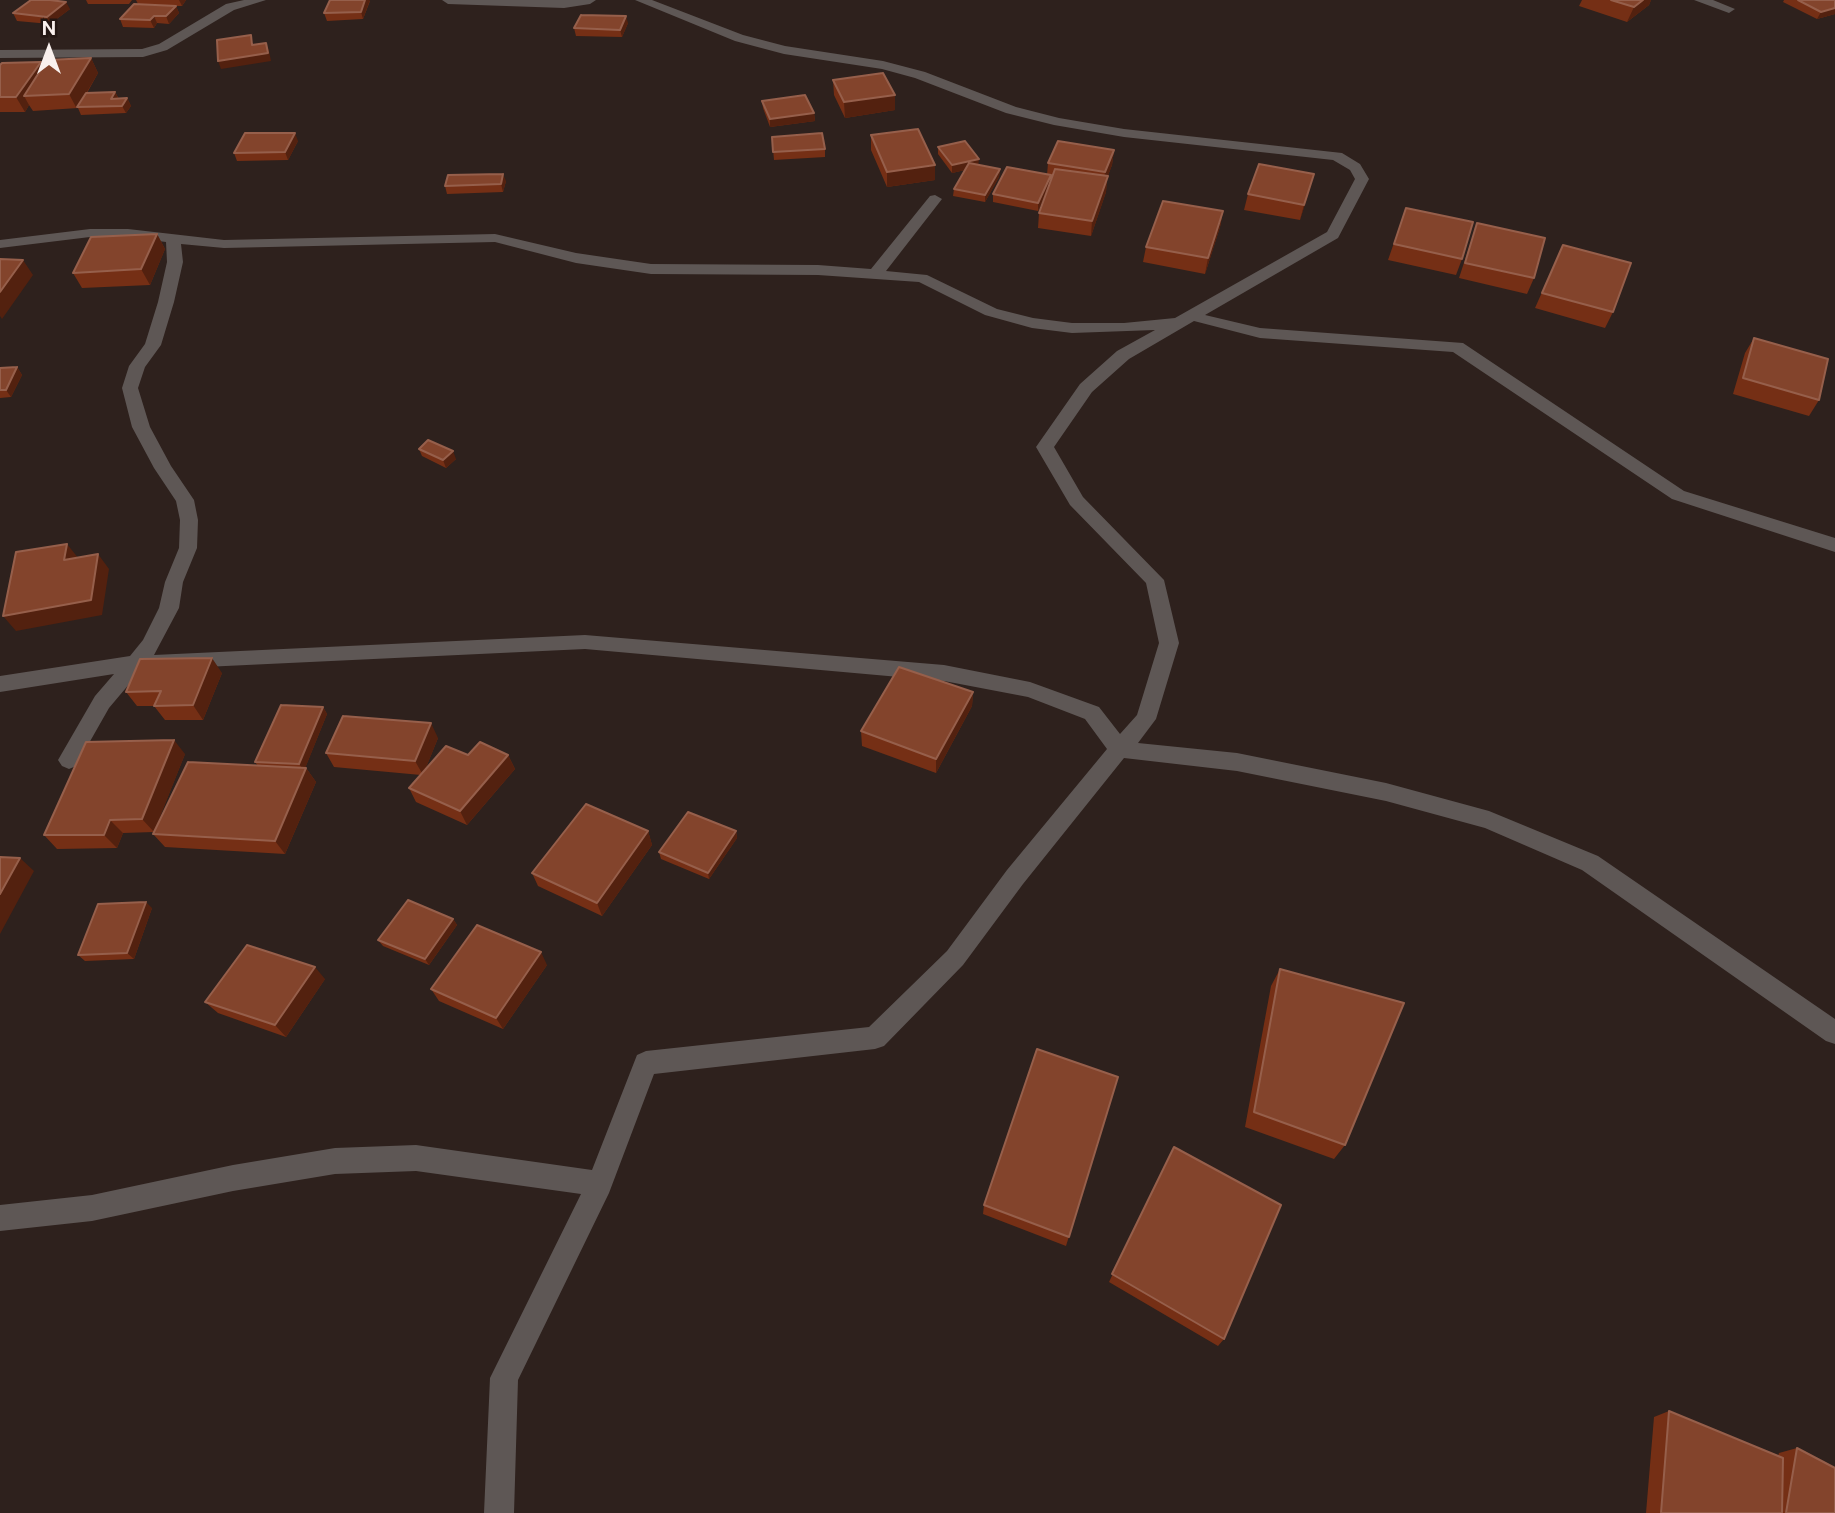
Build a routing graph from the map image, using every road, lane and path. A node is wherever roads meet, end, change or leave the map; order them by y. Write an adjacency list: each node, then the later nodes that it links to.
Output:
1 (260, 0): 7 (street)
2 (449, 0): 3 (street)
3 (590, 0)
4 (641, 0): 12 (street)
5 (1700, 0): 6 (street)
6 (1729, 9)
7 (0, 54)
8 (935, 199): 11 (street)
9 (173, 240): 10 (street); 11 (street); 14 (street)
10 (0, 244)
11 (875, 274): 12 (street)
12 (1188, 319): 13 (street); 16 (street)
13 (1835, 545)
14 (136, 663): 15 (street); 16 (street); 17 (street)
15 (0, 684)
16 (1119, 749): 18 (street); 19 (street)
17 (69, 761)
18 (1835, 1033)
19 (600, 1184): 20 (street); 21 (street)
20 (0, 1218)
21 (499, 1513)

